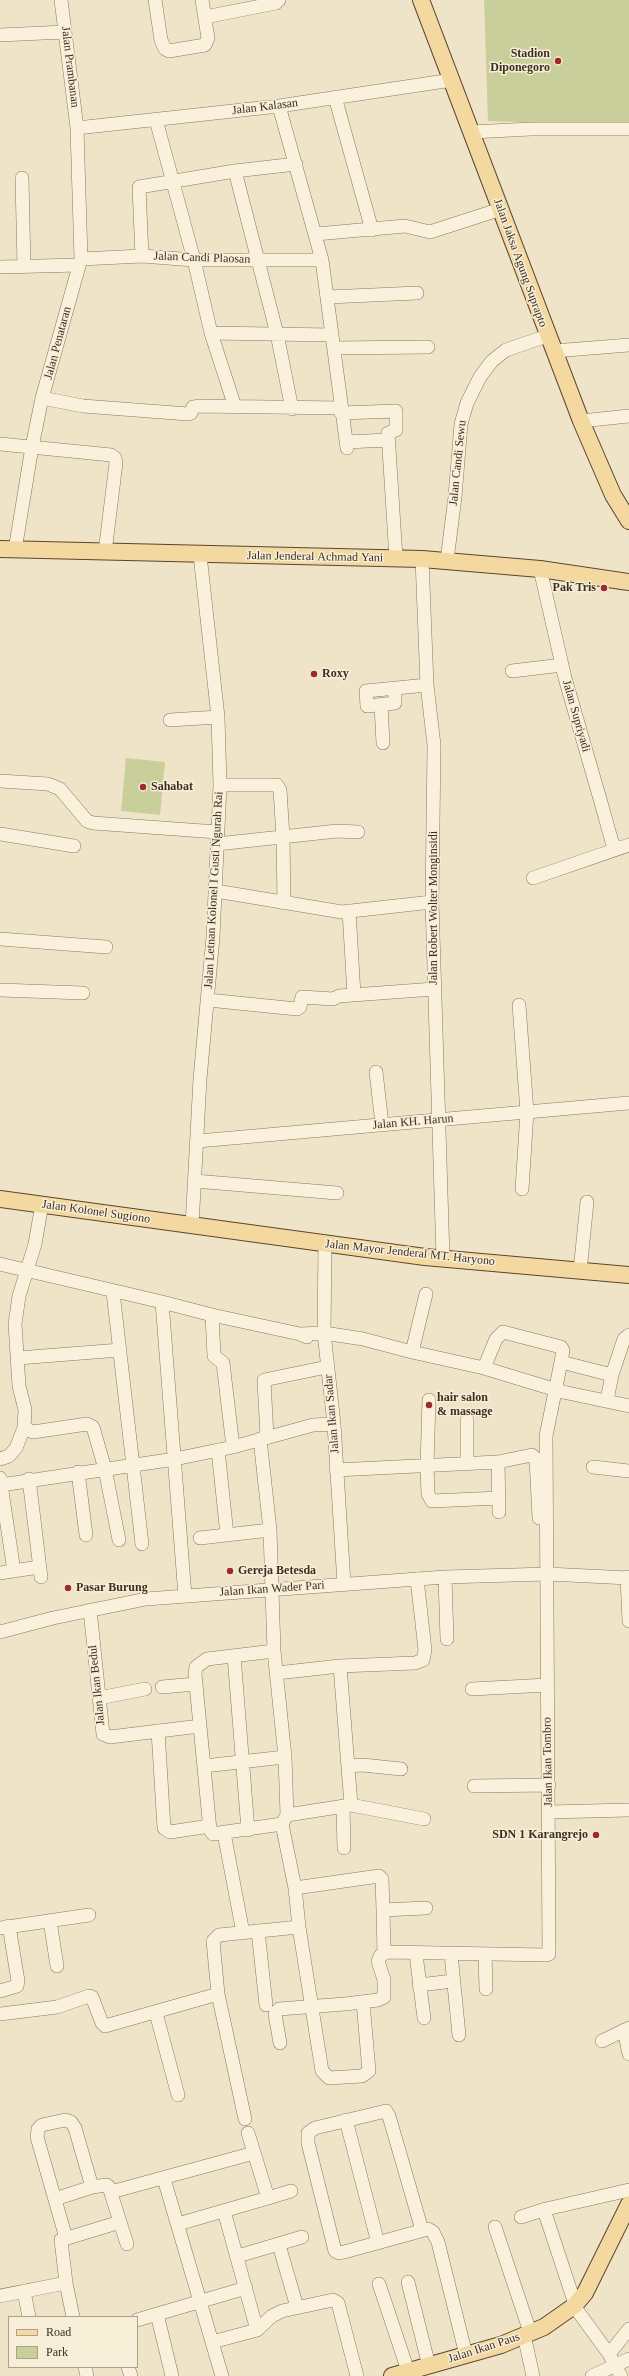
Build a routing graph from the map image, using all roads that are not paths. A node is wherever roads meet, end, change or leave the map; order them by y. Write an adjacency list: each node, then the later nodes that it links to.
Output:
1 (61, 0): 8 (street, Jalan Prambanan)
2 (155, 0): 7 (street)
3 (202, 0): 7 (street)
4 (279, 0): 6 (street)
5 (421, 0): 10 (main road, Jalan Jaksa Agung Suprapto)
6 (234, 5): 7 (street)
7 (205, 17)
8 (65, 32): 9 (street); 15 (street, Jalan Prambanan)
9 (0, 35)
10 (452, 80): 11 (street, Jalan Kalasan); 16 (main road, Jalan Jaksa Agung Suprapto)
11 (335, 97): 12 (street, Jalan Kalasan); 22 (street)
12 (279, 106): 13 (street, Jalan Kalasan); 17 (street)
13 (156, 120): 15 (street, Jalan Kalasan); 20 (street)
14 (629, 129): 16 (street)
15 (77, 131): 28 (street, Jalan Penataran)
16 (472, 132): 21 (main road, Jalan Jaksa Agung Suprapto)
17 (296, 164): 18 (street); 23 (street)
18 (235, 171): 20 (street); 27 (street)
19 (22, 178): 30 (street)
20 (172, 180): 24 (street); 25 (street)
21 (501, 209): 22 (street); 36 (main road, Jalan Jaksa Agung Suprapto)
22 (372, 230): 23 (street)
23 (316, 234): 26 (street)
24 (142, 256): 25 (street, Jalan Candi Plaosan); 28 (street, Jalan Candi Plaosan)
25 (194, 260): 27 (street, Jalan Candi Plaosan); 33 (street)
26 (322, 260): 27 (street, Jalan Candi Plaosan); 32 (street)
27 (259, 261): 34 (street)
28 (80, 262): 30 (street, Jalan Candi Plaosan); 41 (street, Jalan Penataran)
29 (0, 267): 30 (street, Jalan Candi Plaosan)
30 (24, 267)
31 (417, 294): 32 (street)
32 (328, 297): 35 (street)
33 (211, 333): 34 (street); 42 (street)
34 (277, 334): 35 (street); 43 (street)
35 (332, 335): 39 (street)
36 (547, 336): 40 (main road, Jalan Jaksa Agung Suprapto); 56 (street, Jalan Candi Sewu)
37 (629, 345): 40 (street)
38 (428, 347): 39 (street)
39 (334, 348): 44 (street)
40 (554, 351): 46 (main road, Jalan Jaksa Agung Suprapto)
41 (42, 398): 42 (street); 49 (street, Jalan Penataran)
42 (235, 407): 43 (street)
43 (292, 409): 44 (street)
44 (341, 410): 47 (street); 47 (street)
45 (629, 416): 46 (street)
46 (580, 421): 50 (main road, Jalan Jaksa Agung Suprapto)
47 (388, 440): 54 (street)
48 (0, 444): 49 (street)
49 (32, 447): 51 (street, Jalan Penataran); 52 (street)
50 (629, 521)
51 (7, 550): 52 (main road, Jalan Jenderal Achmad Yani)
52 (105, 552): 53 (main road, Jalan Jenderal Achmad Yani)
53 (200, 555): 54 (main road, Jalan Jenderal Achmad Yani); 64 (street, Jalan Letnan Kolonel I Gusti Ngurah Rai)
54 (396, 558): 55 (main road, Jalan Jenderal Achmad Yani)
55 (422, 559): 56 (main road, Jalan Jenderal Achmad Yani); 61 (street, Jalan Robert Wolter Monginsidi)
56 (447, 560): 57 (main road, Jalan Jenderal Achmad Yani)
57 (540, 569): 58 (main road, Jalan Jenderal Achmad Yani); 59 (street, Jalan Supriyadi)
58 (629, 582)
59 (562, 665): 60 (street); 74 (street, Jalan Supriyadi)
60 (512, 671)
61 (427, 685): 62 (street); 77 (street, Jalan Robert Wolter Monginsidi)
62 (395, 689): 63 (street); 63 (street)
63 (381, 705): 66 (street)
64 (218, 718): 65 (street); 68 (street, Jalan Letnan Kolonel I Gusti Ngurah Rai)
65 (170, 720)
66 (383, 743)
67 (0, 781): 72 (street)
68 (220, 785): 71 (street); 72 (street, Jalan Letnan Kolonel I Gusti Ngurah Rai)
69 (358, 832): 71 (street)
70 (0, 834): 73 (street)
71 (283, 837): 72 (street); 78 (street)
72 (217, 838): 76 (street, Jalan Letnan Kolonel I Gusti Ngurah Rai)
73 (74, 846)
74 (623, 847): 75 (street)
75 (533, 878)
76 (216, 890): 78 (street); 86 (street, Jalan Letnan Kolonel I Gusti Ngurah Rai)
77 (432, 902): 79 (street); 82 (street, Jalan Robert Wolter Monginsidi)
78 (284, 903): 79 (street)
79 (349, 911): 85 (street)
80 (0, 939): 81 (street)
81 (106, 947)
82 (434, 989): 85 (street); 91 (street, Jalan Robert Wolter Monginsidi)
83 (0, 990): 84 (street)
84 (83, 993)
85 (354, 995): 86 (street)
86 (208, 1000): 93 (street, Jalan Letnan Kolonel I Gusti Ngurah Rai)
87 (518, 1005): 90 (street)
88 (376, 1072): 92 (street)
89 (629, 1103): 90 (street, Jalan KH. Harun)
90 (527, 1112): 91 (street, Jalan KH. Harun); 95 (street)
91 (438, 1120): 92 (street, Jalan KH. Harun); 102 (street, Jalan Robert Wolter Monginsidi)
92 (382, 1124): 93 (street, Jalan KH. Harun)
93 (198, 1140): 94 (street, Jalan Letnan Kolonel I Gusti Ngurah Rai)
94 (196, 1181): 96 (street); 100 (street, Jalan Letnan Kolonel I Gusti Ngurah Rai)
95 (522, 1189)
96 (337, 1193)
97 (0, 1199): 99 (main road, Jalan Kolonel Sugiono)
98 (587, 1202): 105 (street)
99 (42, 1204): 100 (main road, Jalan Kolonel Sugiono); 104 (street)
100 (192, 1226): 101 (main road, Jalan Mayor Jenderal MT. Haryono)
101 (325, 1244): 102 (main road, Jalan Mayor Jenderal MT. Haryono); 112 (street, Jalan Ikan Sadar)
102 (443, 1258): 105 (main road, Jalan Mayor Jenderal MT. Haryono)
103 (0, 1264): 104 (street)
104 (28, 1270): 107 (street); 115 (street)
105 (580, 1271): 106 (main road, Jalan Mayor Jenderal MT. Haryono)
106 (629, 1275)
107 (113, 1292): 109 (street); 113 (street)
108 (426, 1294): 114 (street)
109 (162, 1302): 110 (street); 131 (street)
110 (212, 1316): 112 (street); 128 (street)
111 (629, 1335): 119 (street)
112 (325, 1338): 114 (street); 117 (street, Jalan Ikan Sadar)
113 (120, 1350): 115 (street); 134 (street)
114 (412, 1352): 118 (street)
115 (18, 1358): 126 (street)
116 (561, 1362): 118 (street); 119 (street); 120 (street, Jalan Ikan Tombro)
117 (328, 1366): 125 (street, Jalan Ikan Sadar); 127 (street)
118 (484, 1368): 120 (street)
119 (612, 1375): 122 (street)
120 (555, 1390): 122 (street); 154 (street, Jalan Ikan Tombro)
121 (429, 1400): 135 (street)
122 (607, 1400): 123 (street)
123 (629, 1406)
124 (467, 1420): 133 (street)
125 (334, 1424): 127 (street); 138 (street, Jalan Ikan Sadar)
126 (24, 1428): 130 (street); 137 (street)
127 (263, 1438): 128 (street); 146 (street)
128 (233, 1447): 129 (street)
129 (218, 1450): 131 (street); 148 (street)
130 (0, 1459)
131 (174, 1459): 134 (street); 160 (street)
132 (498, 1462): 133 (street); 143 (street); 145 (street)
133 (467, 1464): 135 (street)
134 (134, 1465): 137 (street); 151 (street)
135 (427, 1466): 138 (street); 143 (street)
136 (593, 1467): 139 (street)
137 (105, 1469): 140 (street); 150 (street)
138 (336, 1470): 158 (street, Jalan Ikan Sadar)
139 (629, 1471)
140 (78, 1472): 141 (street); 147 (street)
141 (29, 1479): 142 (street); 152 (street)
142 (0, 1482): 152 (street)
143 (499, 1498): 144 (street)
144 (499, 1512)
145 (539, 1518)
146 (270, 1530): 148 (street); 159 (street)
147 (86, 1535)
148 (227, 1535): 149 (street)
149 (200, 1538)
150 (119, 1540)
151 (142, 1544)
152 (14, 1571): 153 (street)
153 (0, 1573)
154 (548, 1574): 155 (street, Jalan Ikan Wader Pari); 156 (street, Jalan Ikan Wader Pari); 170 (street, Jalan Ikan Tombro)
155 (445, 1577): 157 (street, Jalan Ikan Wader Pari); 164 (street)
156 (628, 1578): 162 (street)
157 (417, 1579): 158 (street, Jalan Ikan Wader Pari); 167 (street)
158 (344, 1584): 159 (street, Jalan Ikan Wader Pari)
159 (272, 1589): 160 (street, Jalan Ikan Wader Pari); 165 (street)
160 (185, 1596): 161 (street, Jalan Ikan Wader Pari)
161 (90, 1610): 163 (street, Jalan Ikan Wader Pari); 174 (street, Jalan Ikan Bedul)
162 (629, 1621)
163 (0, 1632)
164 (447, 1639)
165 (274, 1651): 166 (street); 168 (street)
166 (234, 1656): 169 (street); 178 (street)
167 (340, 1666): 168 (street); 180 (street)
168 (277, 1673): 177 (street)
169 (196, 1684): 171 (street); 175 (street)
170 (547, 1685): 173 (street); 182 (street, Jalan Ikan Tombro)
171 (162, 1687)
172 (145, 1689): 174 (street)
173 (472, 1689)
174 (98, 1698): 176 (street, Jalan Ikan Bedul)
175 (200, 1726): 176 (street, Jalan Ikan Bedul); 179 (street)
176 (158, 1731): 189 (street)
177 (285, 1757): 178 (street); 188 (street)
178 (242, 1762): 179 (street); 190 (street)
179 (204, 1766): 189 (street)
180 (348, 1766): 181 (street); 184 (street)
181 (402, 1769)
182 (549, 1785): 183 (street); 186 (street, Jalan Ikan Tombro)
183 (474, 1786)
184 (347, 1806): 187 (street); 188 (street); 192 (street)
185 (629, 1810): 186 (street)
186 (549, 1812): 205 (street, Jalan Ikan Tombro)
187 (424, 1819)
188 (284, 1820): 190 (street); 193 (street)
189 (210, 1826): 191 (street)
190 (248, 1830): 191 (street)
191 (224, 1833): 201 (street)
192 (344, 1848)
193 (295, 1888): 195 (street); 199 (street)
194 (426, 1908): 195 (street)
195 (383, 1910): 202 (street)
196 (89, 1916): 197 (street)
197 (50, 1921): 198 (street); 206 (street)
198 (4, 1927): 210 (street)
199 (299, 1927): 200 (street); 214 (street)
200 (258, 1932): 201 (street); 213 (street)
201 (243, 1933): 211 (street)
202 (384, 1954): 203 (street); 212 (street)
203 (416, 1954): 204 (street); 208 (street)
204 (451, 1954): 205 (street); 207 (street)
205 (485, 1954): 209 (street)
206 (57, 1966)
207 (453, 1981): 208 (street); 219 (street)
208 (418, 1985): 217 (street)
209 (486, 1989)
210 (0, 1991)
211 (218, 1994): 215 (street); 224 (street)
212 (363, 2002): 214 (street); 214 (street)
213 (266, 2005)
214 (312, 2007): 221 (street)
215 (156, 2013): 216 (street); 223 (street)
216 (0, 2014)
217 (424, 2018)
218 (626, 2029): 220 (street); 222 (street)
219 (459, 2035)
220 (602, 2041)
221 (280, 2043)
222 (629, 2054)
223 (178, 2095)
224 (245, 2118)
225 (346, 2120): 242 (street); 245 (street); 245 (street)
226 (248, 2133): 227 (street)
227 (254, 2153): 228 (street); 233 (street)
228 (164, 2179): 232 (street); 240 (street)
229 (92, 2187): 232 (street); 234 (street); 234 (street)
230 (629, 2190): 236 (street)
231 (291, 2191): 233 (street)
232 (111, 2192): 239 (street)
233 (268, 2198): 237 (street)
234 (55, 2199): 244 (street)
235 (629, 2204): 256 (main road, Jalan Ikan Paus)
236 (544, 2210): 238 (street); 256 (street)
237 (224, 2211): 240 (street); 248 (street)
238 (521, 2217)
239 (120, 2222): 244 (street); 246 (street)
240 (178, 2224): 255 (street)
241 (495, 2227): 264 (street)
242 (422, 2230): 245 (street); 266 (street)
243 (302, 2237): 247 (street)
244 (66, 2238): 250 (street)
245 (378, 2243)
246 (127, 2244)
247 (280, 2245): 248 (street); 257 (street)
248 (238, 2256): 252 (street)
249 (408, 2282): 269 (street)
250 (66, 2283): 253 (street); 260 (street)
251 (379, 2284): 270 (street)
252 (246, 2288): 255 (street); 263 (street)
253 (24, 2291): 254 (street); 259 (street)
254 (0, 2296)
255 (199, 2302): 258 (street); 265 (street)
256 (575, 2305): 264 (main road, Jalan Ikan Paus); 268 (street)
257 (297, 2307): 263 (street); 273 (street)
258 (156, 2314): 261 (street); 271 (street)
259 (29, 2316)
260 (73, 2316)
261 (138, 2320)
262 (629, 2329): 268 (street)
263 (258, 2330): 265 (street)
264 (527, 2334): 266 (main road, Jalan Ikan Paus); 275 (street)
265 (212, 2342): 272 (street)
266 (466, 2355): 269 (main road, Jalan Ikan Paus)
267 (629, 2359): 268 (street)
268 (615, 2365): 276 (street)
269 (429, 2366): 270 (main road, Jalan Ikan Paus)
270 (412, 2374): 274 (main road, Jalan Ikan Paus)
271 (172, 2376)
272 (222, 2376)
273 (357, 2376)
274 (392, 2376)
275 (533, 2376)
276 (592, 2376)

